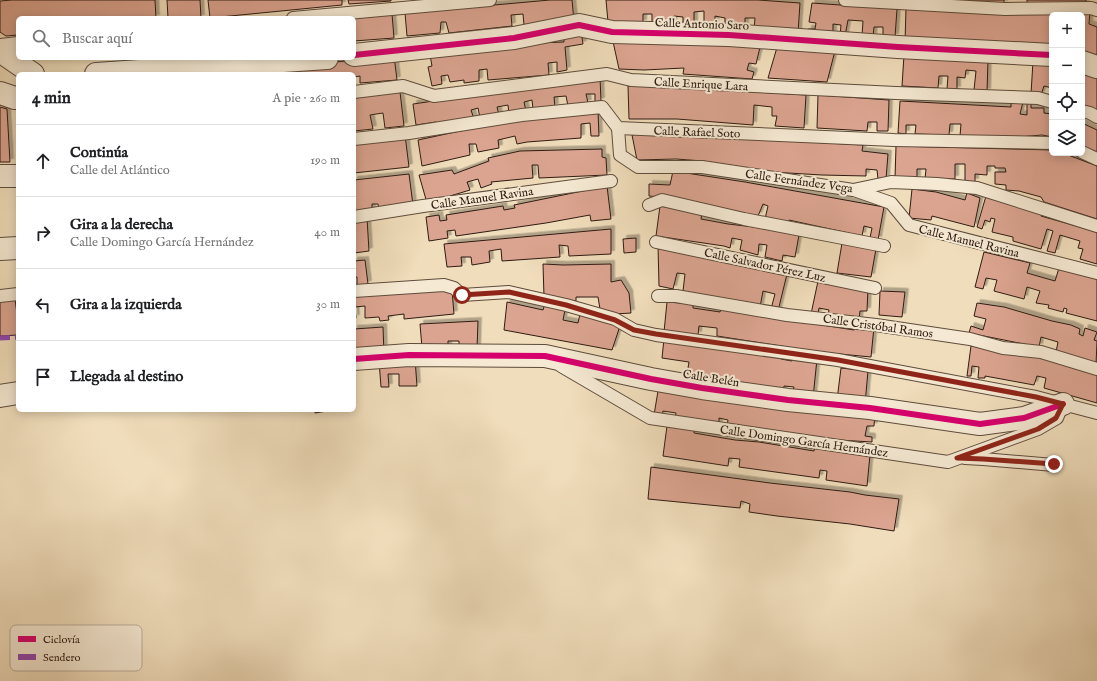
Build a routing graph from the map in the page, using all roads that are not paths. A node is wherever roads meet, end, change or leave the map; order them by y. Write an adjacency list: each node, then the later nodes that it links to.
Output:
1 (490, 0): 4 (lane)
2 (845, 0): 3 (lane)
3 (1097, 10)
4 (315, 16)
5 (16, 43): 6 (lane)
6 (0, 45)
7 (0, 51): 13 (street)
8 (356, 55): 9 (street, Calle Antonio Saro)
9 (1049, 55)
10 (298, 60): 14 (street)
11 (1085, 63): 12 (street)
12 (1097, 67)
13 (30, 72)
14 (125, 72)
15 (356, 92): 18 (lane, Calle Enrique Lara)
16 (0, 94): 17 (street)
17 (16, 98)
18 (1049, 101)
19 (1085, 112): 20 (lane)
20 (1097, 117)
21 (618, 128): 22 (lane); 23 (lane, Calle Rafael Soto); 29 (lane, Calle Fernández Vega)
22 (356, 138)
23 (1049, 143)
24 (1085, 153): 25 (lane)
25 (1097, 159)
26 (0, 176): 27 (street)
27 (16, 176)
28 (611, 181): 31 (lane, Calle Manuel Ravina)
29 (852, 190): 32 (lane, Calle Fernández Vega); 37 (lane, Calle Manuel Ravina)
30 (649, 205): 34 (lane)
31 (356, 217)
32 (1097, 226)
33 (656, 242): 38 (lane, Calle Salvador Pérez Luz)
34 (884, 246)
35 (16, 248): 36 (street)
36 (0, 249)
37 (1097, 273)
38 (875, 288)
39 (356, 291): 48 (lane)
40 (16, 294): 41 (lane)
41 (0, 296)
42 (658, 296): 45 (lane, Calle Cristóbal Ramos)
43 (545, 356): 44 (street, Calle Belén); 48 (street, Calle Belén); 50 (lane, Calle Domingo García Hernández)
44 (356, 359)
45 (1097, 368)
46 (16, 393): 47 (street)
47 (0, 396)
48 (1063, 404): 49 (lane); 50 (lane, Calle Domingo García Hernández)
49 (1097, 413)
50 (957, 458): 51 (lane)
51 (1054, 464)

